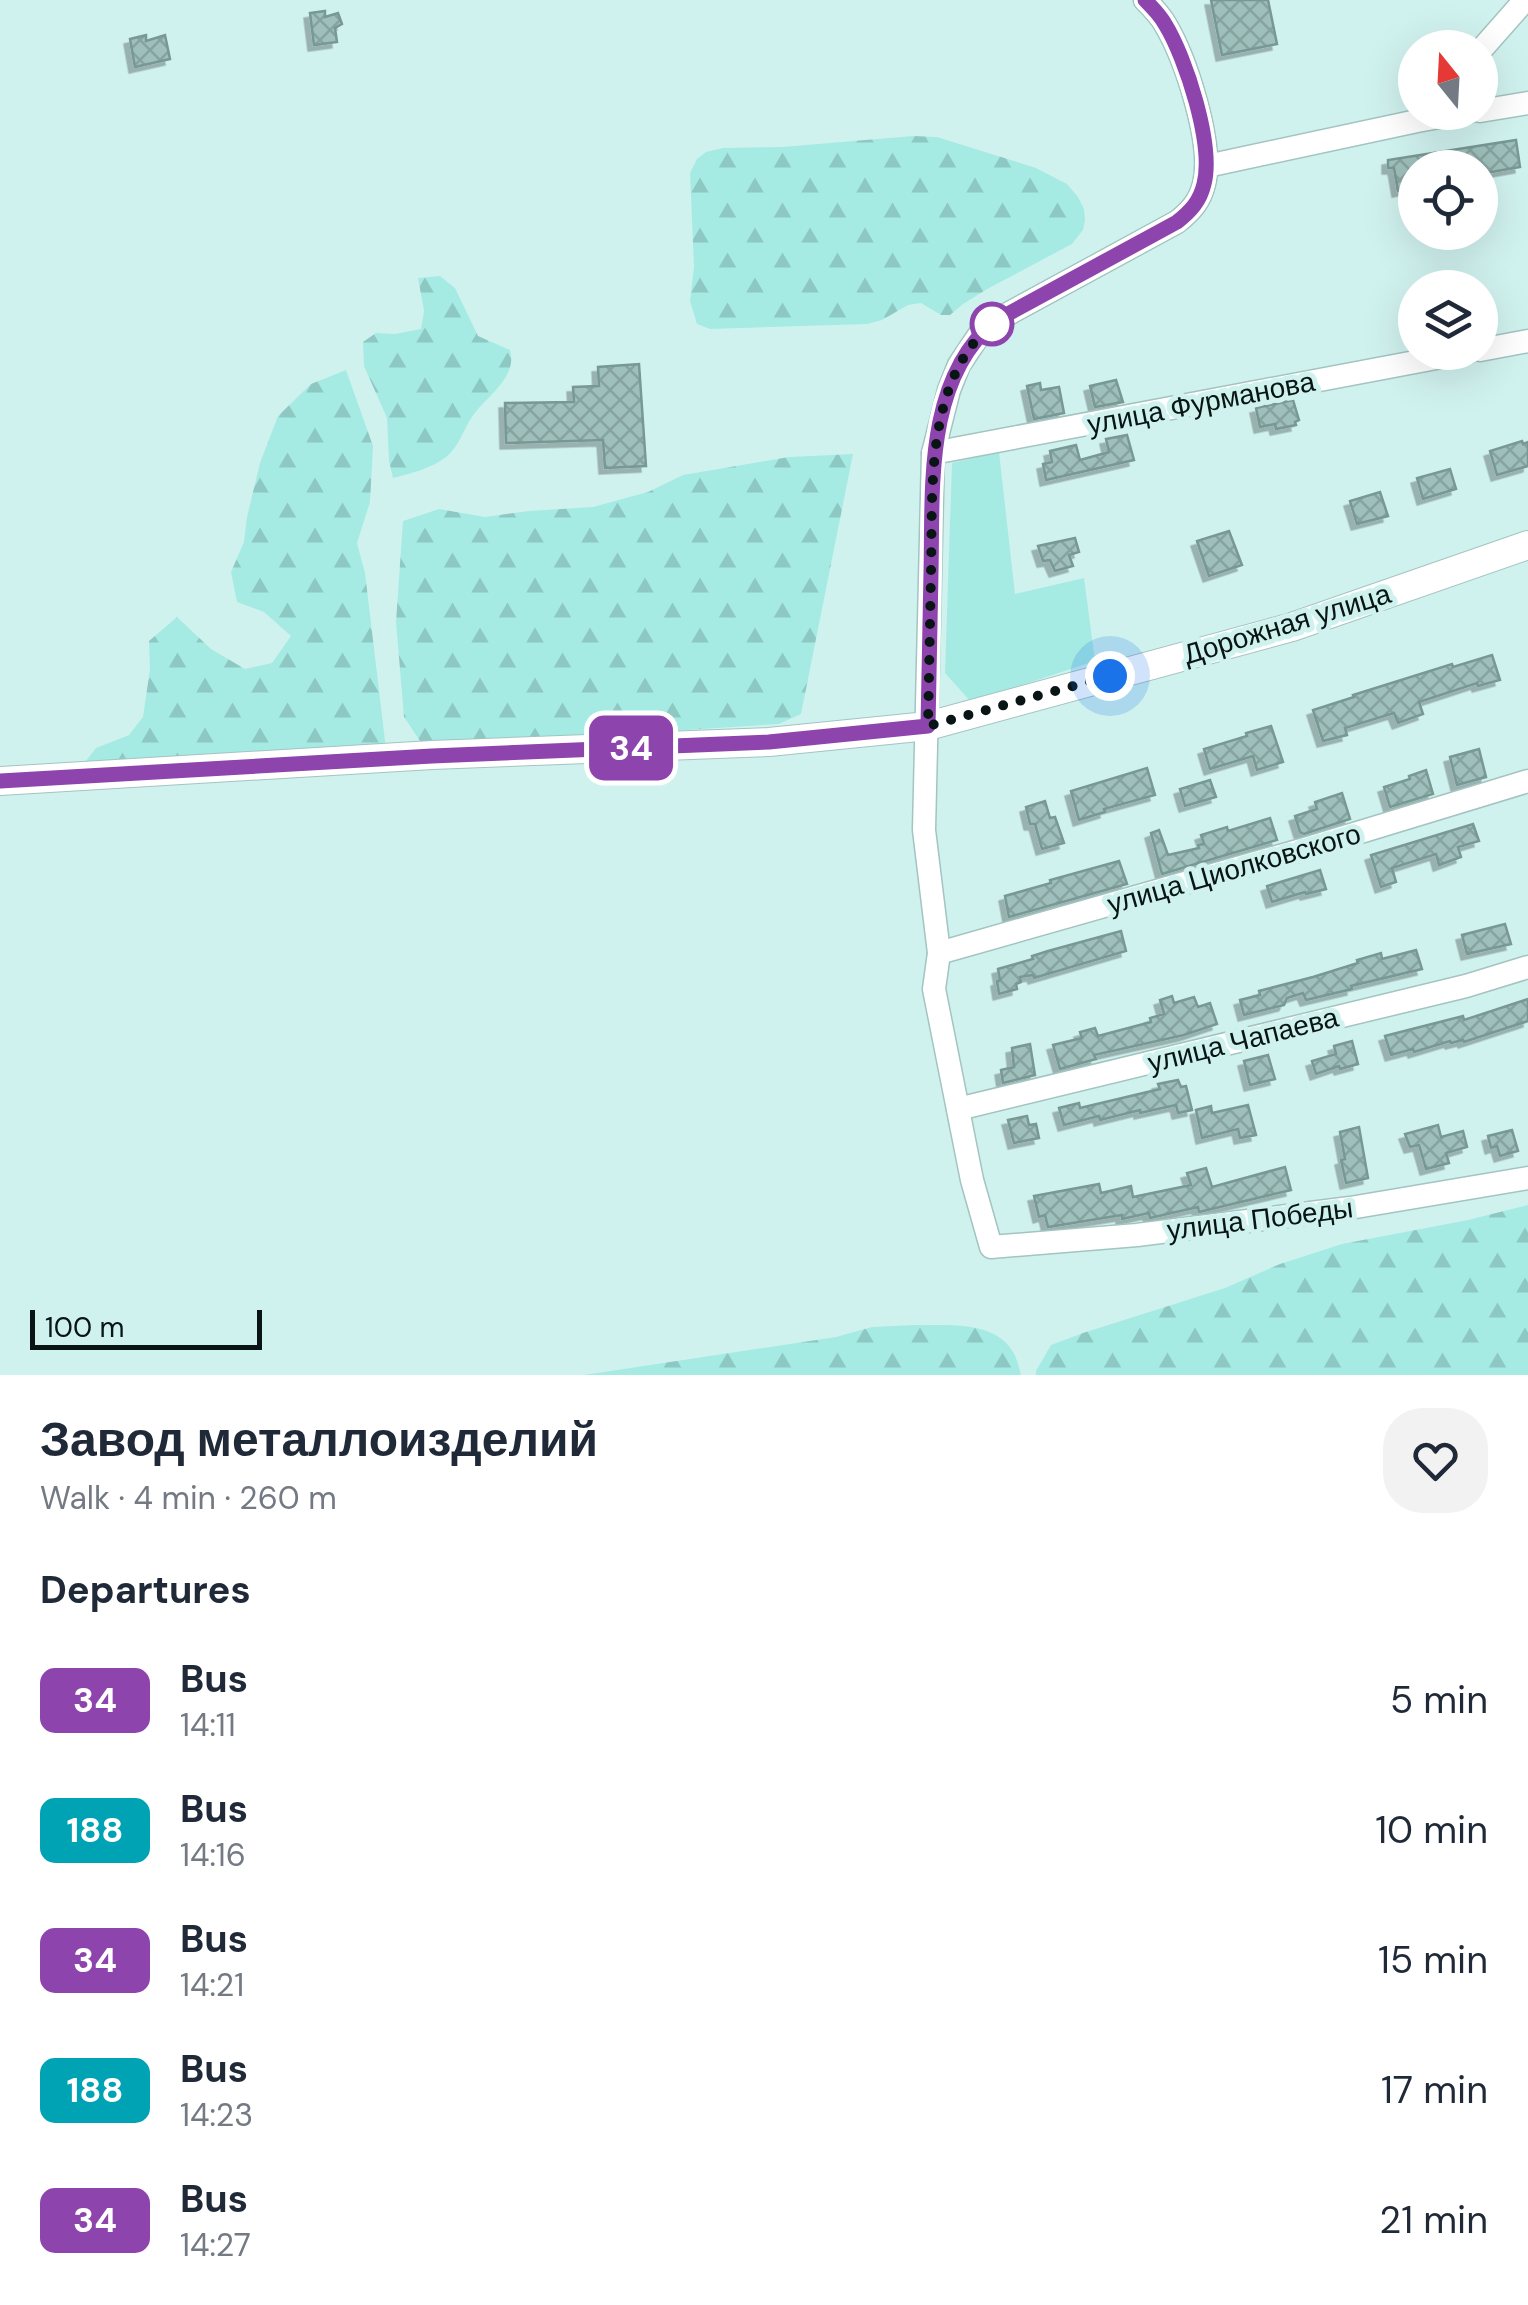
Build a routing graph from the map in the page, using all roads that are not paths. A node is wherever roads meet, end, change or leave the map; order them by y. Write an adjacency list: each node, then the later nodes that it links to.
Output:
1 (1145, 0): 7 (street)
2 (1525, 0): 3 (street)
3 (1498, 31)
4 (1528, 103): 5 (street)
5 (1498, 107)
6 (1398, 122): 7 (street)
7 (1207, 166): 11 (street)
8 (1528, 341): 9 (street)
9 (1498, 347)
10 (1398, 365): 11 (street, улица Фурманова)
11 (934, 453): 13 (street)
12 (1528, 545): 13 (main road, Дорожная улица)
13 (928, 726): 14 (main road, Дорожная улица); 16 (street)
14 (0, 781)
15 (1528, 782): 16 (street, улица Циолковского)
16 (938, 953): 18 (street)
17 (1528, 966): 18 (street, улица Чапаева)
18 (958, 1108): 19 (street, улица Победы)
19 (1528, 1178)

